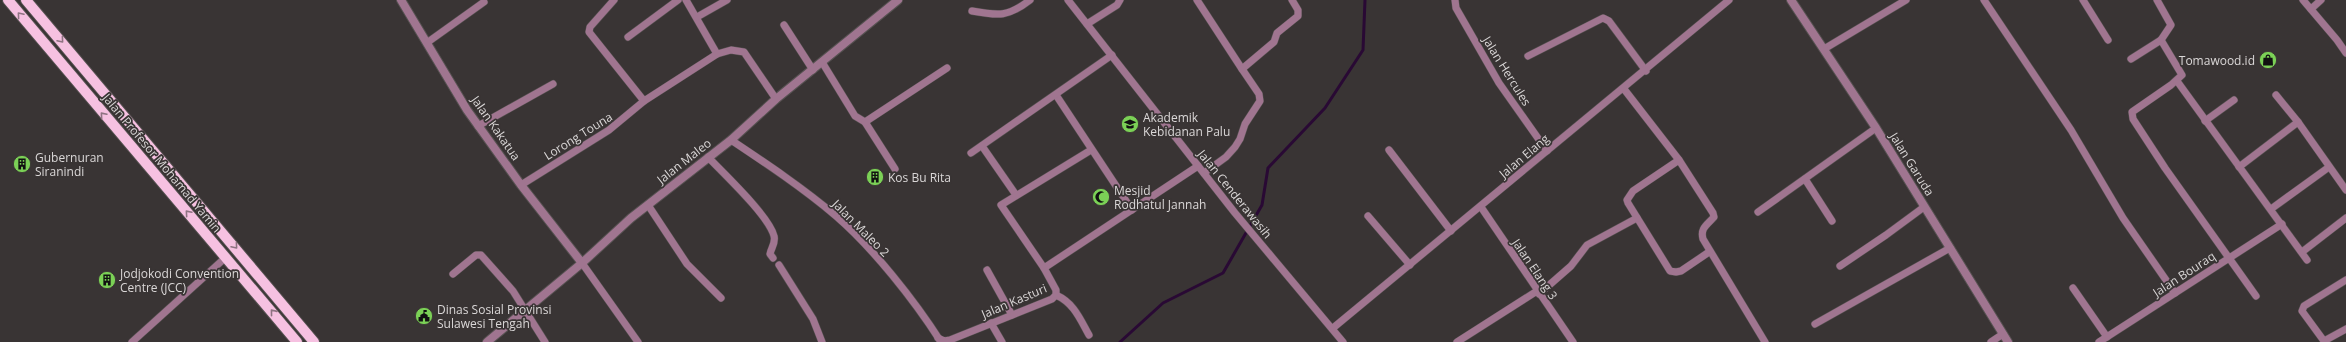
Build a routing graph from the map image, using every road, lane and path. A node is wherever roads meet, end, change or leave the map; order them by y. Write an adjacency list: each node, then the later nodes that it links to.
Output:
1 (8, 0): 59 (main road, Jalan Profesor Mohamad Yamin, one-way to 1)
2 (26, 0): 57 (main road, Jalan Profesor Mohamad Yamin, one-way to 57)
3 (401, 0): 32 (street, Jalan Kakatua)
4 (614, 0): 51 (street)
5 (678, 0): 29 (street)
6 (686, 0): 26 (street)
7 (726, 0): 26 (street)
8 (898, 0): 39 (street, Jalan Maleo)
9 (1030, 0): 25 (street)
10 (1068, 0): 27 (street, Jalan Cenderawasih)
11 (1120, 0): 27 (street)
12 (1197, 0): 41 (street)
13 (1292, 0): 41 (street)
14 (1455, 0): 63 (street, Jalan Hercules)
15 (1729, 0): 43 (street, Jalan Elang)
16 (1791, 0): 33 (street, Jalan Garuda)
17 (1906, 0): 33 (street)
18 (1984, 0): 105 (street)
19 (2083, 0): 30 (street)
20 (2157, 0): 31 (street)
21 (2303, 0): 24 (street)
22 (2321, 0): 24 (street)
23 (484, 1): 32 (street)
24 (2311, 9): 34 (street)
25 (972, 11)
26 (697, 17): 35 (street)
27 (1087, 24): 36 (street, Jalan Cenderawasih)
28 (784, 25): 42 (street)
29 (628, 37)
30 (2108, 40)
31 (2161, 40): 38 (street); 44 (street)
32 (428, 42): 55 (street, Jalan Kakatua)
33 (1824, 49): 56 (street, Jalan Garuda)
34 (2346, 53)
35 (717, 54): 49 (street); 51 (street, Lorong Touna)
36 (1112, 55): 47 (street); 67 (street, Jalan Cenderawasih)
37 (1528, 56): 43 (street)
38 (2131, 59)
39 (822, 62): 42 (street, Jalan Maleo); 53 (street)
40 (947, 68): 53 (street)
41 (1242, 69): 71 (street)
42 (813, 70): 49 (street, Jalan Maleo)
43 (1646, 70): 46 (street, Jalan Elang)
44 (2177, 81): 52 (street); 91 (street)
45 (553, 84): 55 (street)
46 (1624, 89): 63 (street, Jalan Elang); 66 (street)
47 (1056, 95): 60 (street); 61 (street)
48 (2276, 95): 54 (street)
49 (776, 99): 58 (street, Jalan Maleo)
50 (2234, 100): 52 (street)
51 (644, 101): 73 (street, Lorong Touna)
52 (2205, 120): 69 (street)
53 (865, 122): 70 (street)
54 (2298, 122): 68 (street); 69 (street)
55 (478, 126): 73 (street, Jalan Kakatua)
56 (1876, 128): 72 (street); 78 (street, Jalan Garuda)
57 (139, 132): 59 (main road); 121 (main road, Jalan Profesor Mohamad Yamin, one-way to 121)
58 (731, 140): 65 (street, Jalan Maleo); 118 (street, Jalan Maleo 2)
59 (127, 143): 92 (main road, Jalan Profesor Mohamad Yamin, one-way to 59)
60 (982, 146): 64 (street); 75 (street)
61 (1091, 150): 75 (street); 80 (street)
62 (1389, 150): 87 (street)
63 (1547, 151): 77 (street, Jalan Elang)
64 (970, 153)
65 (708, 157): 76 (street, Jalan Maleo); 93 (street)
66 (1679, 160): 83 (street); 89 (street)
67 (1198, 166): 71 (street, Jalan Cenderawasih); 80 (street, Jalan Kasturi)
68 (2329, 167): 74 (street); 79 (street)
69 (2240, 168): 79 (street)
70 (895, 169)
71 (1204, 173): 113 (street, Jalan Cenderawasih)
72 (1805, 179): 81 (street); 85 (street)
73 (521, 185): 95 (street, Jalan Kakatua)
74 (2346, 190)
75 (1016, 195): 99 (street)
76 (648, 205): 95 (street, Jalan Maleo); 108 (street)
77 (1481, 207): 87 (street, Jalan Elang); 104 (street, Jalan Elang 3)
78 (1924, 207): 88 (street, Jalan Garuda); 98 (street)
79 (2271, 209): 86 (street)
80 (1132, 210): 99 (street, Jalan Kasturi)
81 (1758, 212)
82 (1368, 216): 97 (street)
83 (1637, 218): 89 (street); 104 (street)
84 (2346, 218): 90 (street)
85 (1832, 221)
86 (2282, 224): 90 (street); 91 (street, Jalan Bouraq)
87 (1451, 231): 97 (street, Jalan Elang)
88 (1950, 248): 112 (street); 115 (street, Jalan Garuda)
89 (1709, 252): 130 (street)
90 (2302, 252): 94 (street)
91 (2230, 257): 105 (street, Jalan Bouraq); 107 (street)
92 (225, 258): 119 (street); 120 (main road, Jalan Profesor Mohamad Yamin, one-way to 92)
93 (773, 258)
94 (2307, 260)
95 (582, 263): 109 (street, Jalan Maleo); 124 (street)
96 (779, 265): 125 (street)
97 (1410, 265): 113 (street, Jalan Elang)
98 (1840, 266)
99 (1044, 268): 106 (street, Jalan Kasturi)
100 (987, 270): 110 (street)
101 (453, 274): 109 (street)
102 (2346, 280): 114 (street)
103 (2073, 288): 117 (street)
104 (1538, 292): 128 (street); 129 (street, Jalan Elang 3)
105 (2175, 293): 117 (street, Jalan Bouraq)
106 (1056, 295): 110 (street, Jalan Kasturi); 116 (street)
107 (2256, 296)
108 (721, 298)
109 (526, 310): 122 (street, Jalan Maleo); 123 (street)
110 (1012, 315): 111 (street, Jalan Kasturi)
111 (991, 323): 118 (street, Jalan Kasturi); 126 (street)
112 (1815, 324)
113 (1333, 328): 127 (street, Jalan Cenderawasih)
114 (2346, 329)
115 (2003, 334): 131 (street); 132 (street, Jalan Garuda)
116 (1089, 335)
117 (2107, 337): 133 (street, Jalan Bouraq)
118 (940, 340)
119 (132, 342)
120 (297, 342)
121 (314, 342)
122 (487, 342)
123 (546, 342)
124 (638, 342)
125 (822, 342)
126 (1002, 342)
127 (1343, 342)
128 (1457, 342)
129 (1573, 342)
130 (1765, 342)
131 (1991, 342)
132 (2008, 342)
133 (2099, 342)

